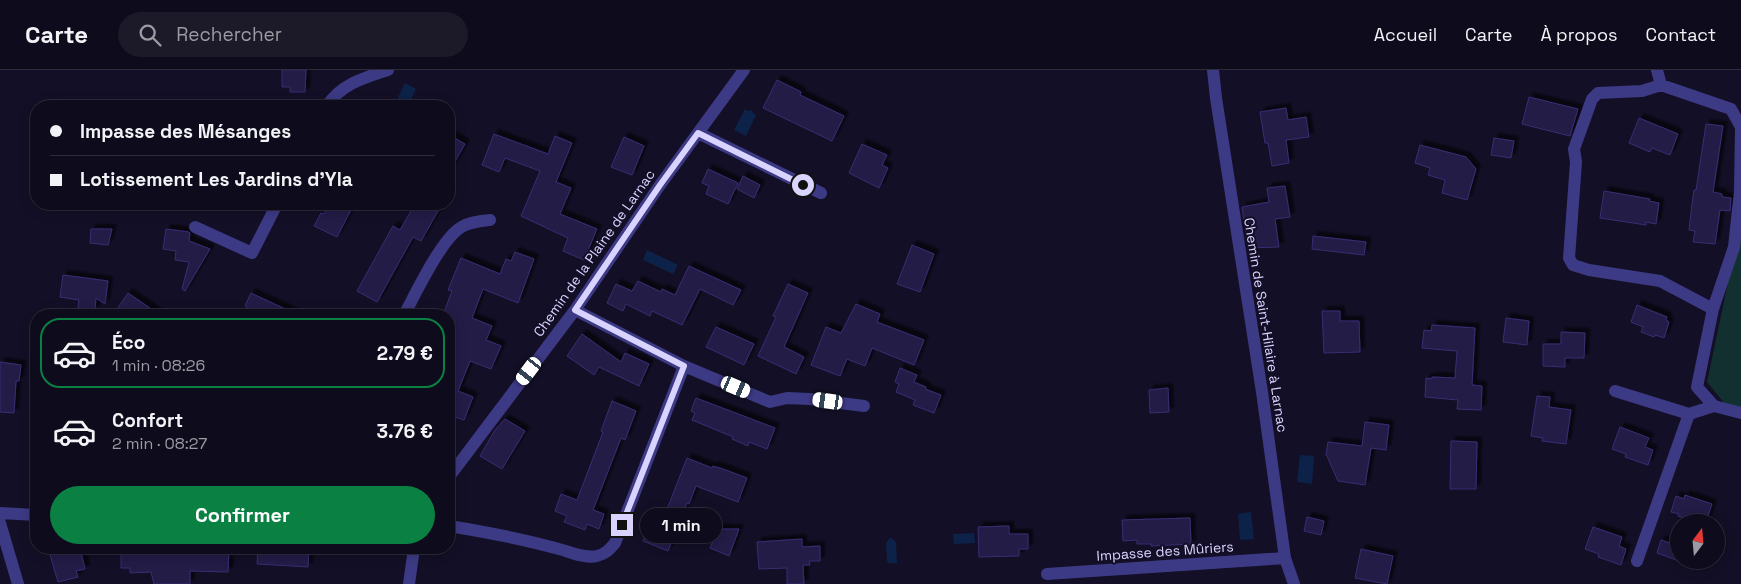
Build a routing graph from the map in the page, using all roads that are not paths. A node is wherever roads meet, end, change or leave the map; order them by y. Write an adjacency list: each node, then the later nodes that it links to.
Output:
1 (388, 70): 6 (street)
2 (744, 70): 7 (street, Chemin de la Plaine de Larnac)
3 (1213, 70): 27 (street, Chemin de Saint-Hilaire à Larnac)
4 (1657, 70): 5 (street)
5 (1660, 85): 13 (street); 13 (street)
6 (332, 100)
7 (698, 133): 8 (street); 14 (street, Chemin de la Plaine de Larnac)
8 (820, 194)
9 (274, 210): 11 (street)
10 (490, 220): 12 (street)
11 (195, 227)
12 (407, 309)
13 (1713, 309): 18 (street)
14 (575, 310): 15 (street); 21 (street, Chemin de la Plaine de Larnac)
15 (684, 366): 17 (street); 25 (street)
16 (1615, 391): 20 (street)
17 (864, 406)
18 (1714, 406): 19 (street); 20 (street)
19 (1741, 413)
20 (1689, 414): 28 (street)
21 (455, 469)
22 (0, 513): 23 (street)
23 (30, 515)
24 (0, 523): 30 (street)
25 (455, 527)
26 (413, 554): 31 (street)
27 (1285, 558): 29 (street, Impasse des Mûriers); 32 (street, Chemin de Saint-Hilaire à Larnac)
28 (1637, 562)
29 (1047, 574)
30 (18, 584)
31 (409, 584)
32 (1294, 584)

